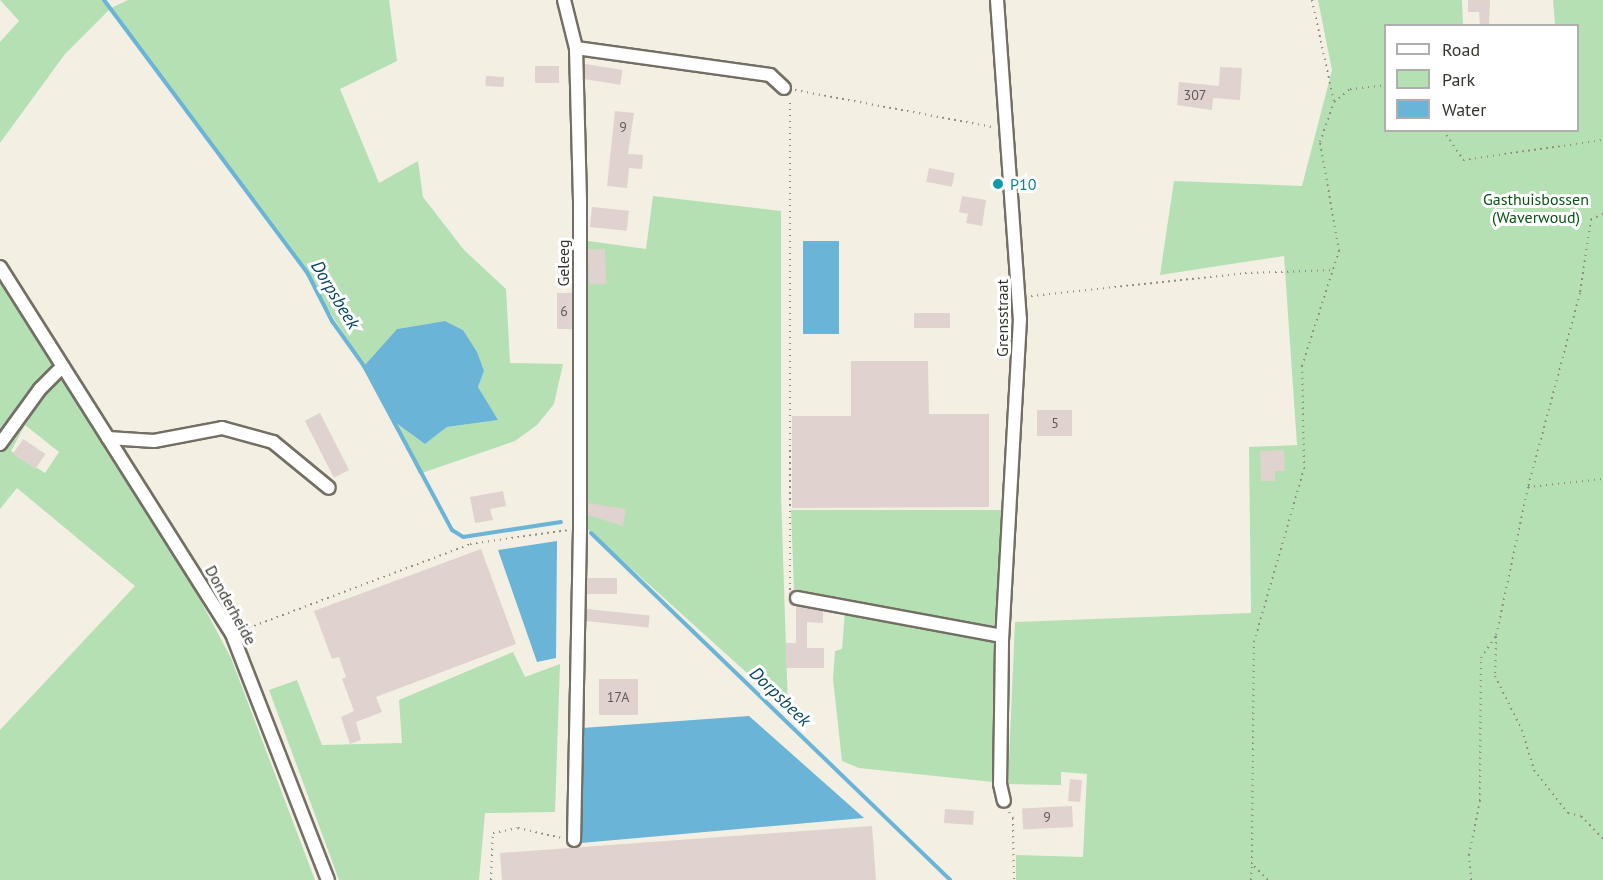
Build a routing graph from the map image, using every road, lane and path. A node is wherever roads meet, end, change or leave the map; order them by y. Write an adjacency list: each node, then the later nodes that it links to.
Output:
1 (564, 0): 4 (street, Geleeg)
2 (997, 0): 8 (street, Grensstraat)
3 (1312, 0): 7 (path)
4 (576, 48): 6 (street); 21 (street, Geleeg)
5 (1384, 85): 7 (path)
6 (784, 88): 8 (path); 22 (path)
7 (1334, 102): 13 (path)
8 (1008, 130): 14 (street, Grensstraat)
9 (1444, 132): 10 (path)
10 (1603, 140)
11 (1603, 213): 19 (path)
12 (0, 267): 15 (street, Donderheide)
13 (1333, 270): 14 (path); 29 (path)
14 (1019, 297): 24 (street, Grensstraat)
15 (63, 367): 16 (street, Donderheide); 17 (street)
16 (108, 438): 20 (street); 23 (street, Donderheide)
17 (0, 444)
18 (1603, 479): 19 (path)
19 (1528, 487): 25 (path)
20 (328, 488)
21 (580, 529): 23 (path); 28 (street, Geleeg)
22 (797, 598): 24 (street)
23 (232, 634): 30 (street, Donderheide)
24 (1002, 636): 26 (street, Grensstraat)
25 (1496, 636): 27 (path); 35 (path)
26 (1004, 801): 32 (path)
27 (1603, 838)
28 (574, 840): 31 (path)
29 (1252, 864): 33 (path); 34 (path)
30 (328, 880)
31 (491, 880)
32 (1014, 880)
33 (1251, 880)
34 (1268, 880)
35 (1471, 880)

